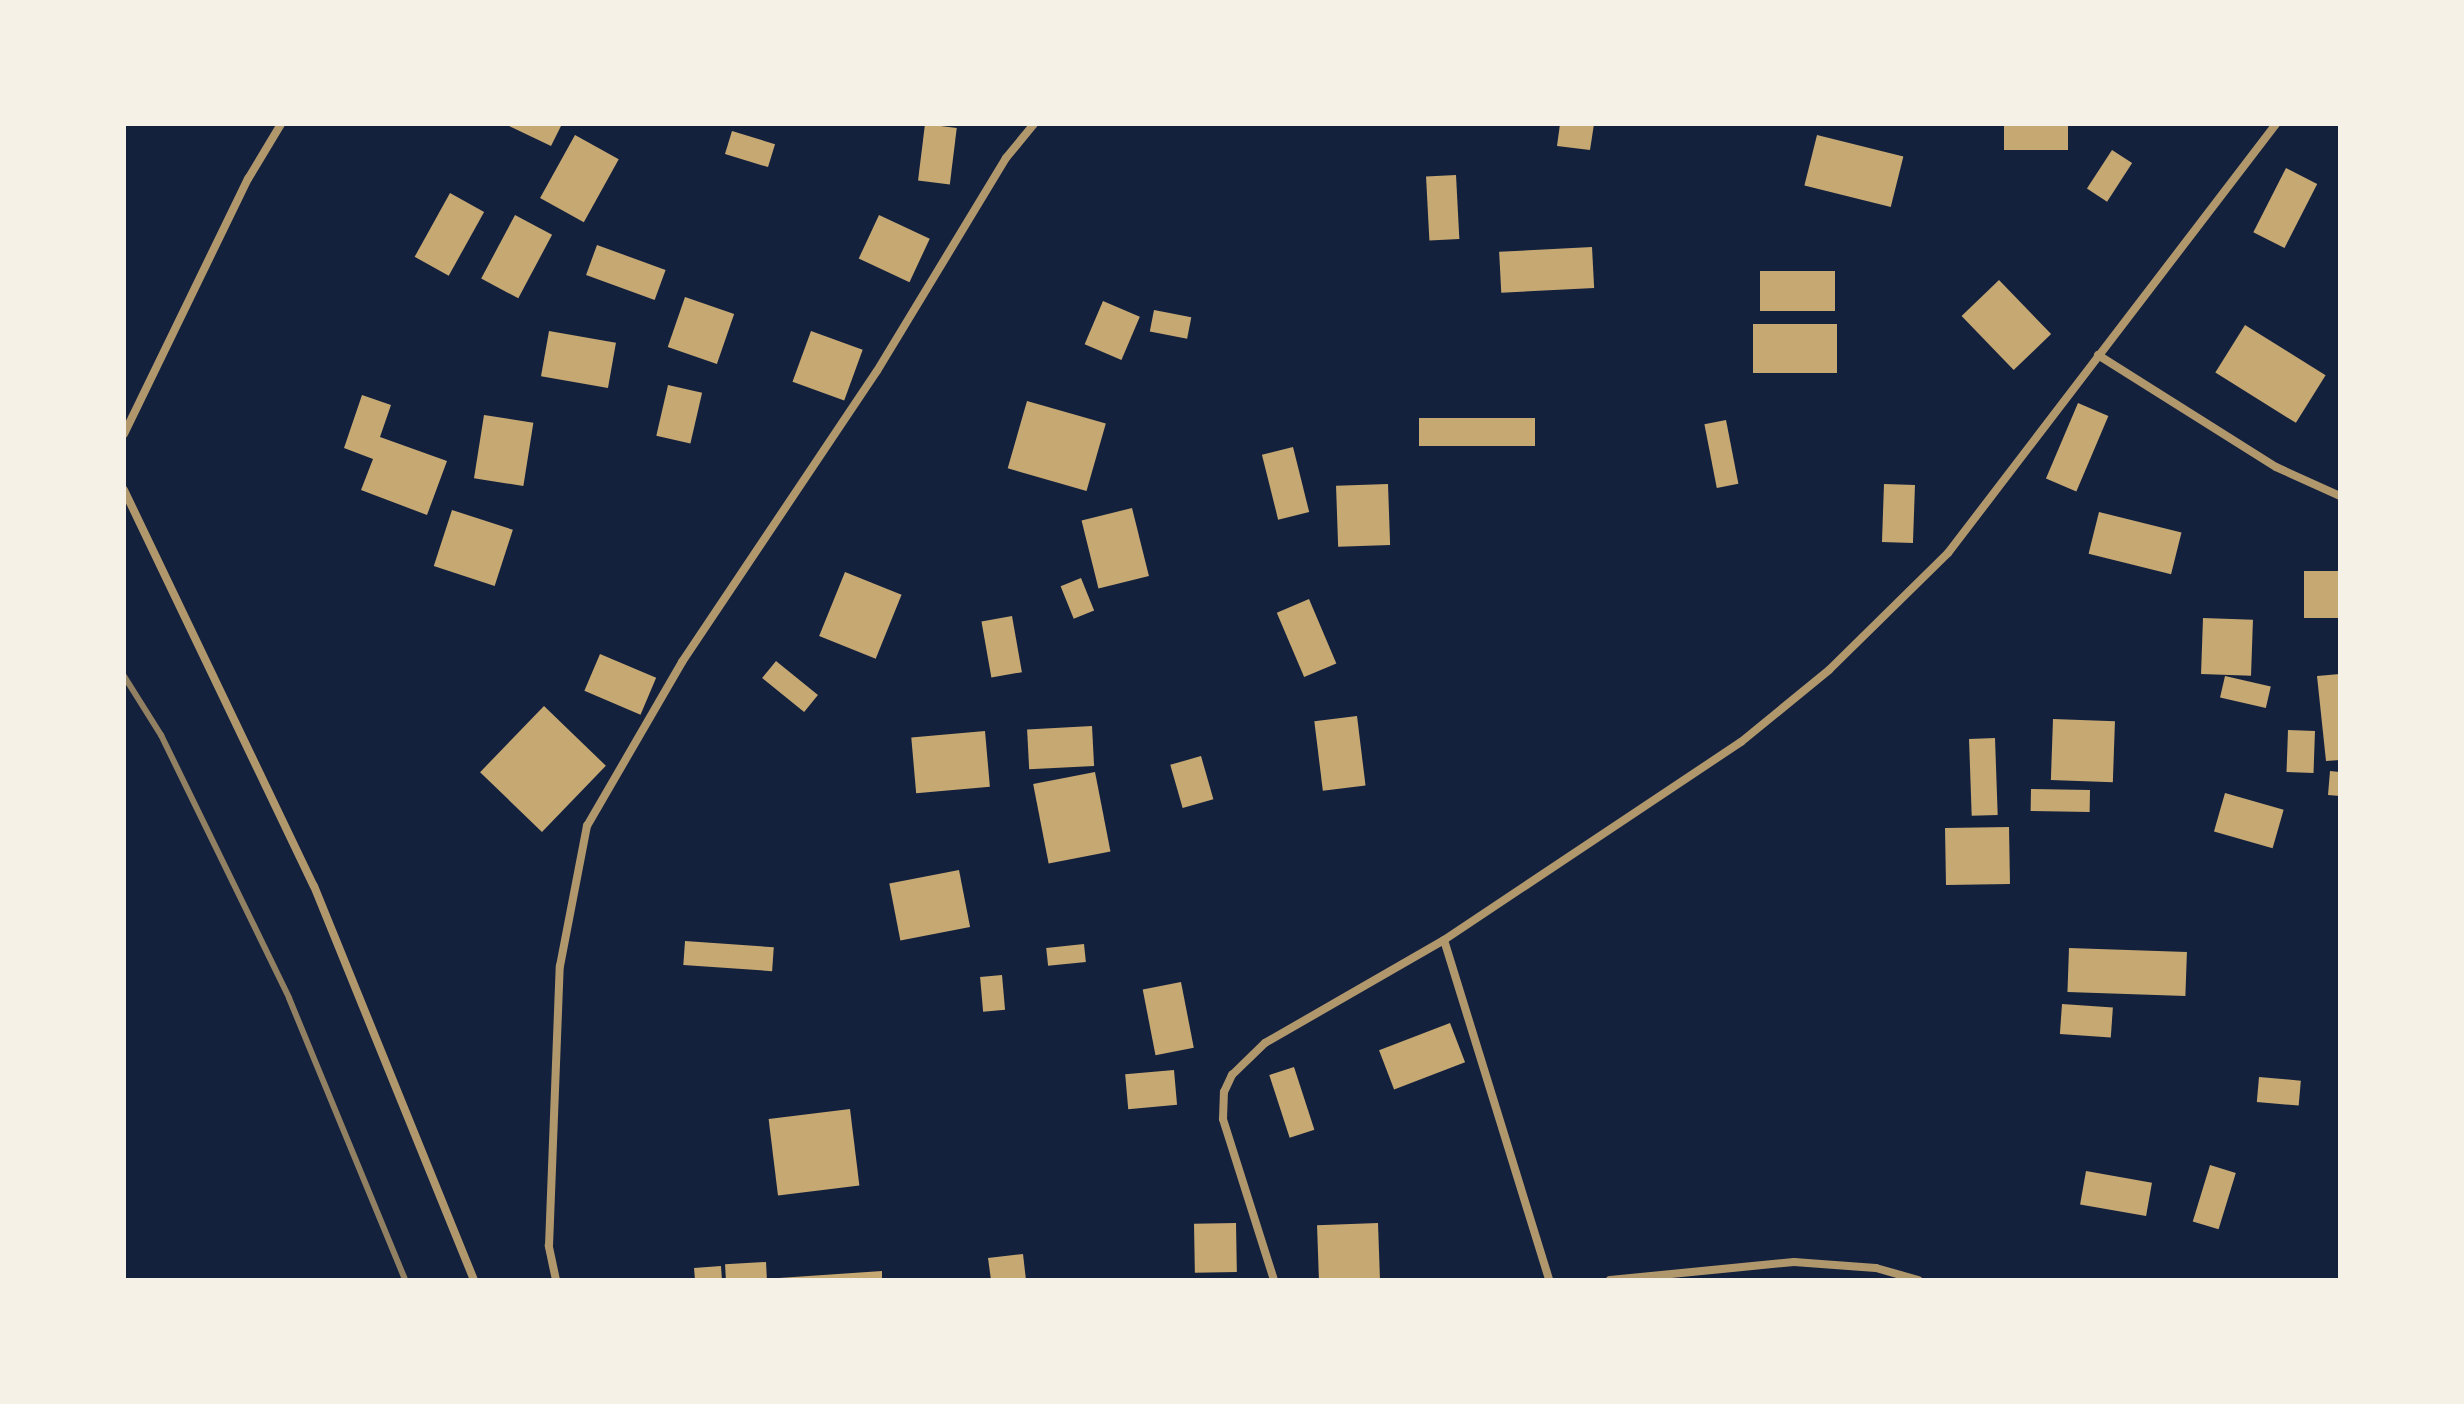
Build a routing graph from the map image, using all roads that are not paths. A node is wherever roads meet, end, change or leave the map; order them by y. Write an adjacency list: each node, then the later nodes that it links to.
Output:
1 (281, 124): 5 (street)
2 (1034, 124): 10 (street)
3 (2276, 124): 4 (street)
4 (2098, 355): 7 (street); 8 (street)
5 (124, 434)
6 (124, 490): 9 (street)
7 (2340, 496)
8 (1444, 940): 11 (street); 12 (street)
9 (474, 1280)
10 (556, 1280)
11 (1274, 1280)
12 (1549, 1280)
13 (1610, 1280): 14 (street)
14 (1918, 1280)

